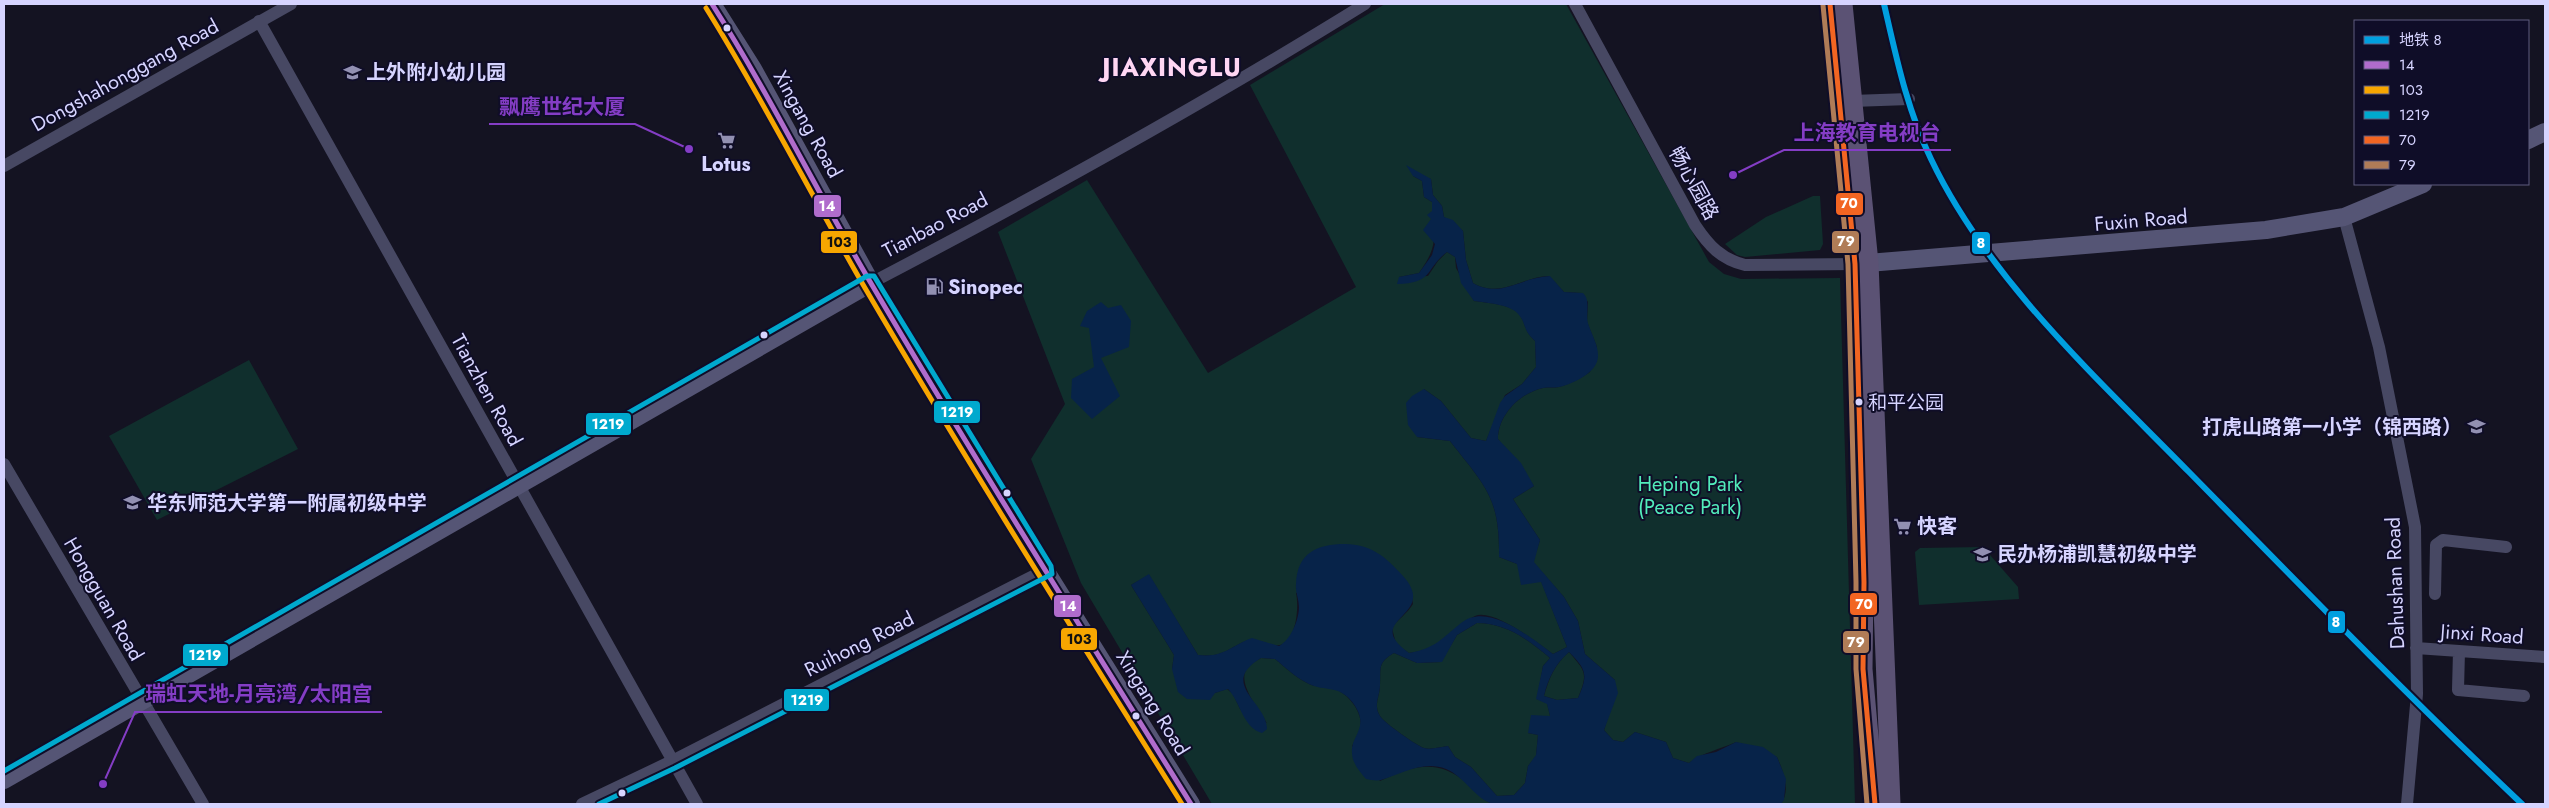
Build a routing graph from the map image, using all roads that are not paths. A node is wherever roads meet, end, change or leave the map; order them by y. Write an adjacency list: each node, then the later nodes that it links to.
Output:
1 (291, 4): 7 (street, Dongshahonggang Road)
2 (712, 4): 16 (street, Xingang Road)
3 (1365, 4): 16 (street, Tianbao Road)
4 (1575, 4): 15 (street, 畅心园路)
5 (1830, 4): 15 (main road)
6 (1844, 4): 9 (main road)
7 (259, 21): 12 (street, Dongshahonggang Road); 18 (street, Tianzhen Road)
8 (1910, 99): 9 (street)
9 (1852, 101): 15 (main road)
10 (2545, 132): 11 (street)
11 (2529, 140)
12 (4, 166)
13 (2421, 185): 14 (street, Fuxin Road)
14 (2344, 217): 15 (street, Fuxin Road); 22 (street, Dahushan Road)
15 (1862, 263): 33 (main road); 34 (main road)
16 (871, 283): 18 (street, Tianbao Road); 20 (street, Xingang Road)
17 (4, 464): 26 (street, Hongguan Road)
18 (518, 484): 26 (street, Tianbao Road); 27 (street, Tianzhen Road)
19 (2506, 547): 21 (street)
20 (1045, 570): 27 (street, Ruihong Road); 32 (street, Xingang Road)
21 (2435, 594)
22 (2416, 648): 23 (street, Jinxi Road); 35 (street, Dahushan Road)
23 (2459, 651): 24 (street, Jinxi Road); 25 (street)
24 (2545, 657)
25 (2524, 696)
26 (141, 700): 28 (street, Tianbao Road); 29 (street, Hongguan Road)
27 (672, 761): 30 (street, Ruihong Road); 31 (street, Tianzhen Road)
28 (4, 780)
29 (203, 804)
30 (582, 804)
31 (698, 804)
32 (1191, 804)
33 (1875, 804)
34 (1891, 804)
35 (2407, 804)

